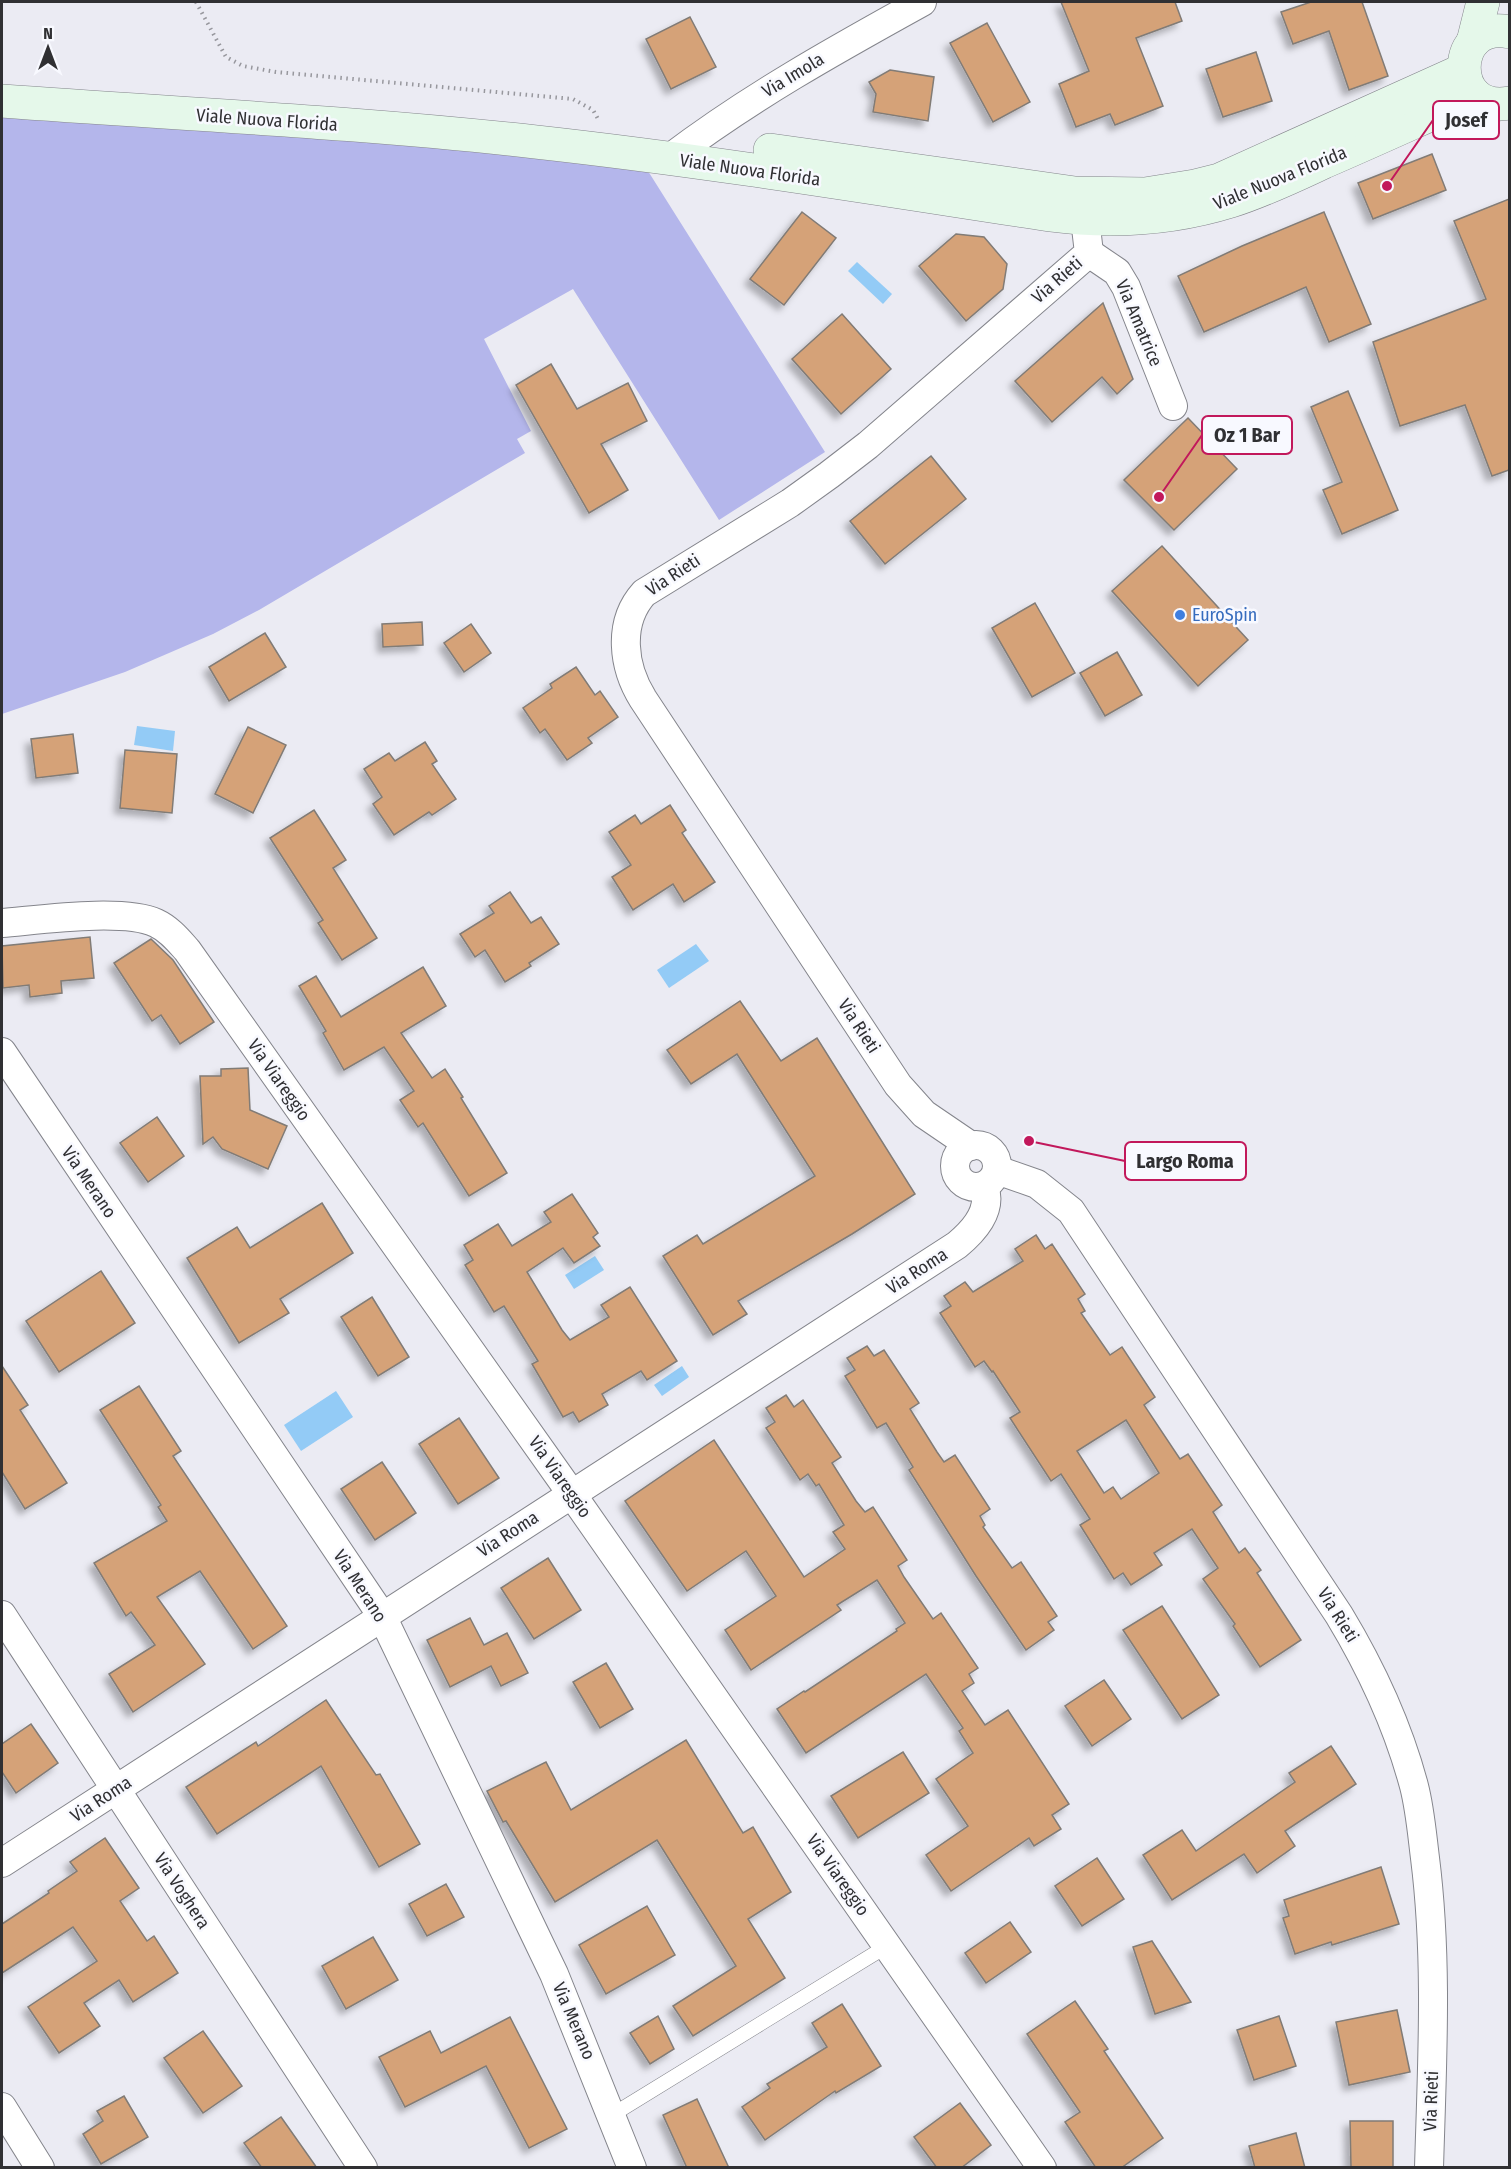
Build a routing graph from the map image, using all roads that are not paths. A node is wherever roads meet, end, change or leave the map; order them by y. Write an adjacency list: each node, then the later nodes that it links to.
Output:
1 (922, 2): 7 (street, Via Imola)
2 (1483, 2): 5 (street)
3 (1509, 32): 5 (street)
4 (2, 80): 7 (street, Viale Nuova Florida)
5 (1488, 88): 7 (street, Viale Nuova Florida); 8 (street, Viale Nuova Florida)
6 (2, 101): 7 (street, Viale Nuova Florida)
7 (682, 149): 8 (street, Viale Nuova Florida)
8 (1085, 219): 9 (street, Via Rieti)
9 (1089, 253): 10 (street, Via Amatrice); 13 (street, Via Rieti)
10 (1173, 406)
11 (2, 923): 14 (street, Via Viareggio)
12 (2, 1052): 16 (street, Via Merano)
13 (991, 1178): 14 (street, Via Roma); 26 (street, Via Rieti)
14 (571, 1493): 16 (street, Via Roma); 19 (street, Via Viareggio)
15 (2, 1614): 17 (street, Via Voghera)
16 (382, 1616): 17 (street, Via Roma); 21 (street, Via Merano)
17 (115, 1789): 18 (street, Via Roma); 23 (street, Via Voghera)
18 (2, 1863)
19 (887, 1946): 21 (lane); 25 (street, Via Viareggio)
20 (2, 2108): 22 (street)
21 (612, 2115): 24 (street, Via Merano)
22 (40, 2168)
23 (363, 2168)
24 (632, 2168)
25 (1042, 2168)
26 (1429, 2168)

